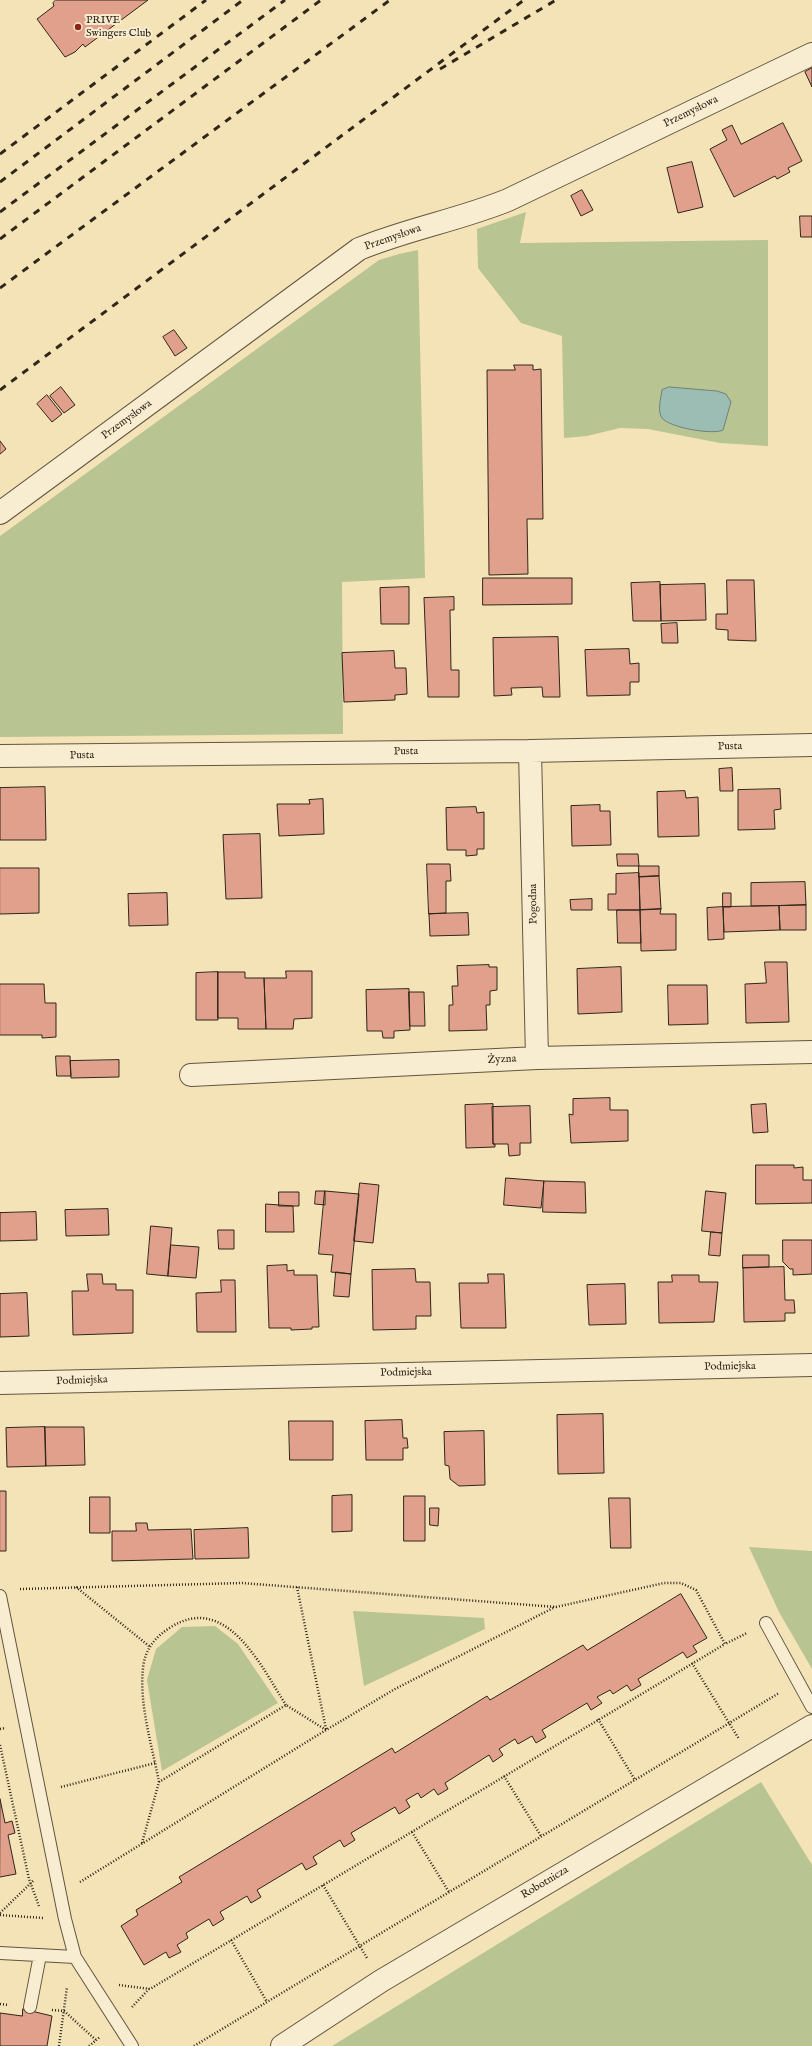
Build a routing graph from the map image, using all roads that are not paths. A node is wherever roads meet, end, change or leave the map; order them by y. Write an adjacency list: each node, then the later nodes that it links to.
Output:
1 (812, 54): 2 (street, Przemysłowa)
2 (0, 513)
3 (812, 745): 4 (street, Pusta)
4 (530, 751): 5 (street, Pusta); 7 (street, Pogodna)
5 (0, 756)
6 (812, 1052): 7 (street, Żyzna)
7 (537, 1058): 8 (street, Żyzna)
8 (192, 1076)
9 (812, 1365): 10 (street, Podmiejska)
10 (0, 1383)
11 (0, 1596): 17 (lane)
12 (766, 1623): 13 (lane)
13 (812, 1707)
14 (812, 1726): 20 (street, Robotnicza)
15 (0, 1953): 16 (lane)
16 (40, 1955): 17 (lane); 18 (lane)
17 (75, 1957): 19 (lane)
18 (30, 2007)
19 (132, 2046)
20 (282, 2046)

